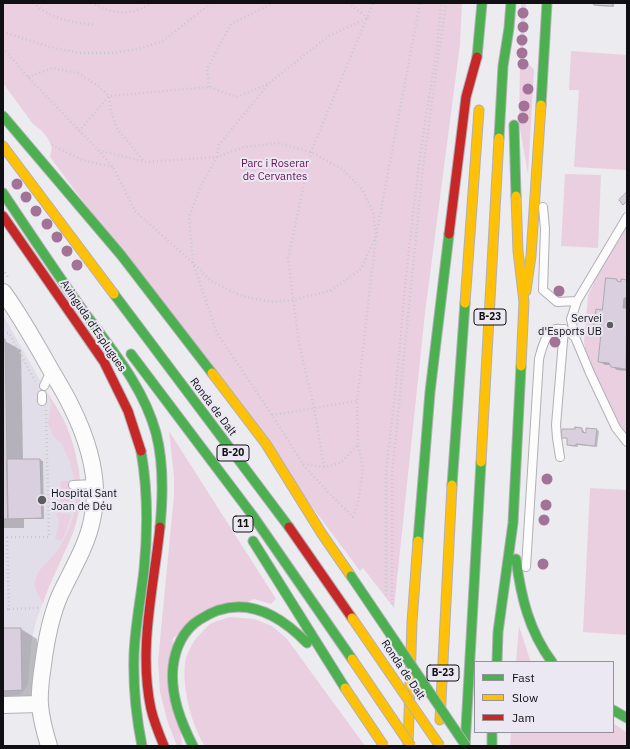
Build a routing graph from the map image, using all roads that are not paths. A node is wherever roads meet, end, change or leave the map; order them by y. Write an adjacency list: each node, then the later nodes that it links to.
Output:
1 (482, 3): 5 (main road)
2 (510, 3): 4 (main road, B-23)
3 (547, 3): 12 (main road)
4 (508, 28): 6 (main road); 59 (main road, B-23)
5 (477, 57): 7 (main road); 43 (main road)
6 (512, 59)
7 (479, 86)
8 (480, 100): 58 (main road, B-23)
9 (514, 113): 21 (main road)
10 (3, 116): 36 (main road)
11 (3, 146): 19 (main road, Ronda de Dalt / B-20)
12 (536, 174): 20 (lane); 21 (main road)
13 (3, 185): 17 (main road)
14 (3, 193): 38 (main road)
15 (3, 216): 39 (main road, Avinguda d'Esplugues)
16 (627, 217): 20 (lane)
17 (51, 248)
18 (7, 287): 27 (street)
19 (112, 291): 24 (main road); 58 (main road, Ronda de Dalt / B-20, bridge)
20 (577, 301): 23 (lane)
21 (524, 302): 35 (main road)
22 (564, 329): 23 (lane); 30 (lane); 40 (lane)
23 (575, 337): 29 (lane)
24 (166, 348)
25 (128, 349): 26 (main road, B-20)
26 (138, 362): 32 (main road); 57 (main road, B-20, bridge)
27 (51, 371): 28 (lane); 33 (street)
28 (44, 386)
29 (627, 442)
30 (560, 456)
31 (273, 473): 36 (main road)
32 (214, 479)
33 (94, 484): 34 (lane); 45 (street)
34 (74, 485)
35 (513, 523): 40 (main road); 41 (main road)
36 (322, 534): 59 (main road, bridge)
37 (250, 536): 44 (main road, 11)
38 (157, 557): 39 (main road); 52 (main road)
39 (139, 603): 51 (main road)
40 (527, 614): 42 (main road)
41 (497, 661)
42 (551, 661)
43 (411, 675): 55 (main road); 56 (main road)
44 (345, 688): 53 (main road); 54 (main road, bridge)
45 (40, 704): 46 (street); 50 (street)
46 (3, 705)
47 (614, 711): 48 (main road)
48 (627, 718)
49 (492, 733): 60 (main road)
50 (49, 746)
51 (142, 746)
52 (164, 746)
53 (193, 746)
54 (384, 746)
55 (402, 746)
56 (408, 746)
57 (411, 746)
58 (439, 746)
59 (465, 746)
60 (492, 746)

